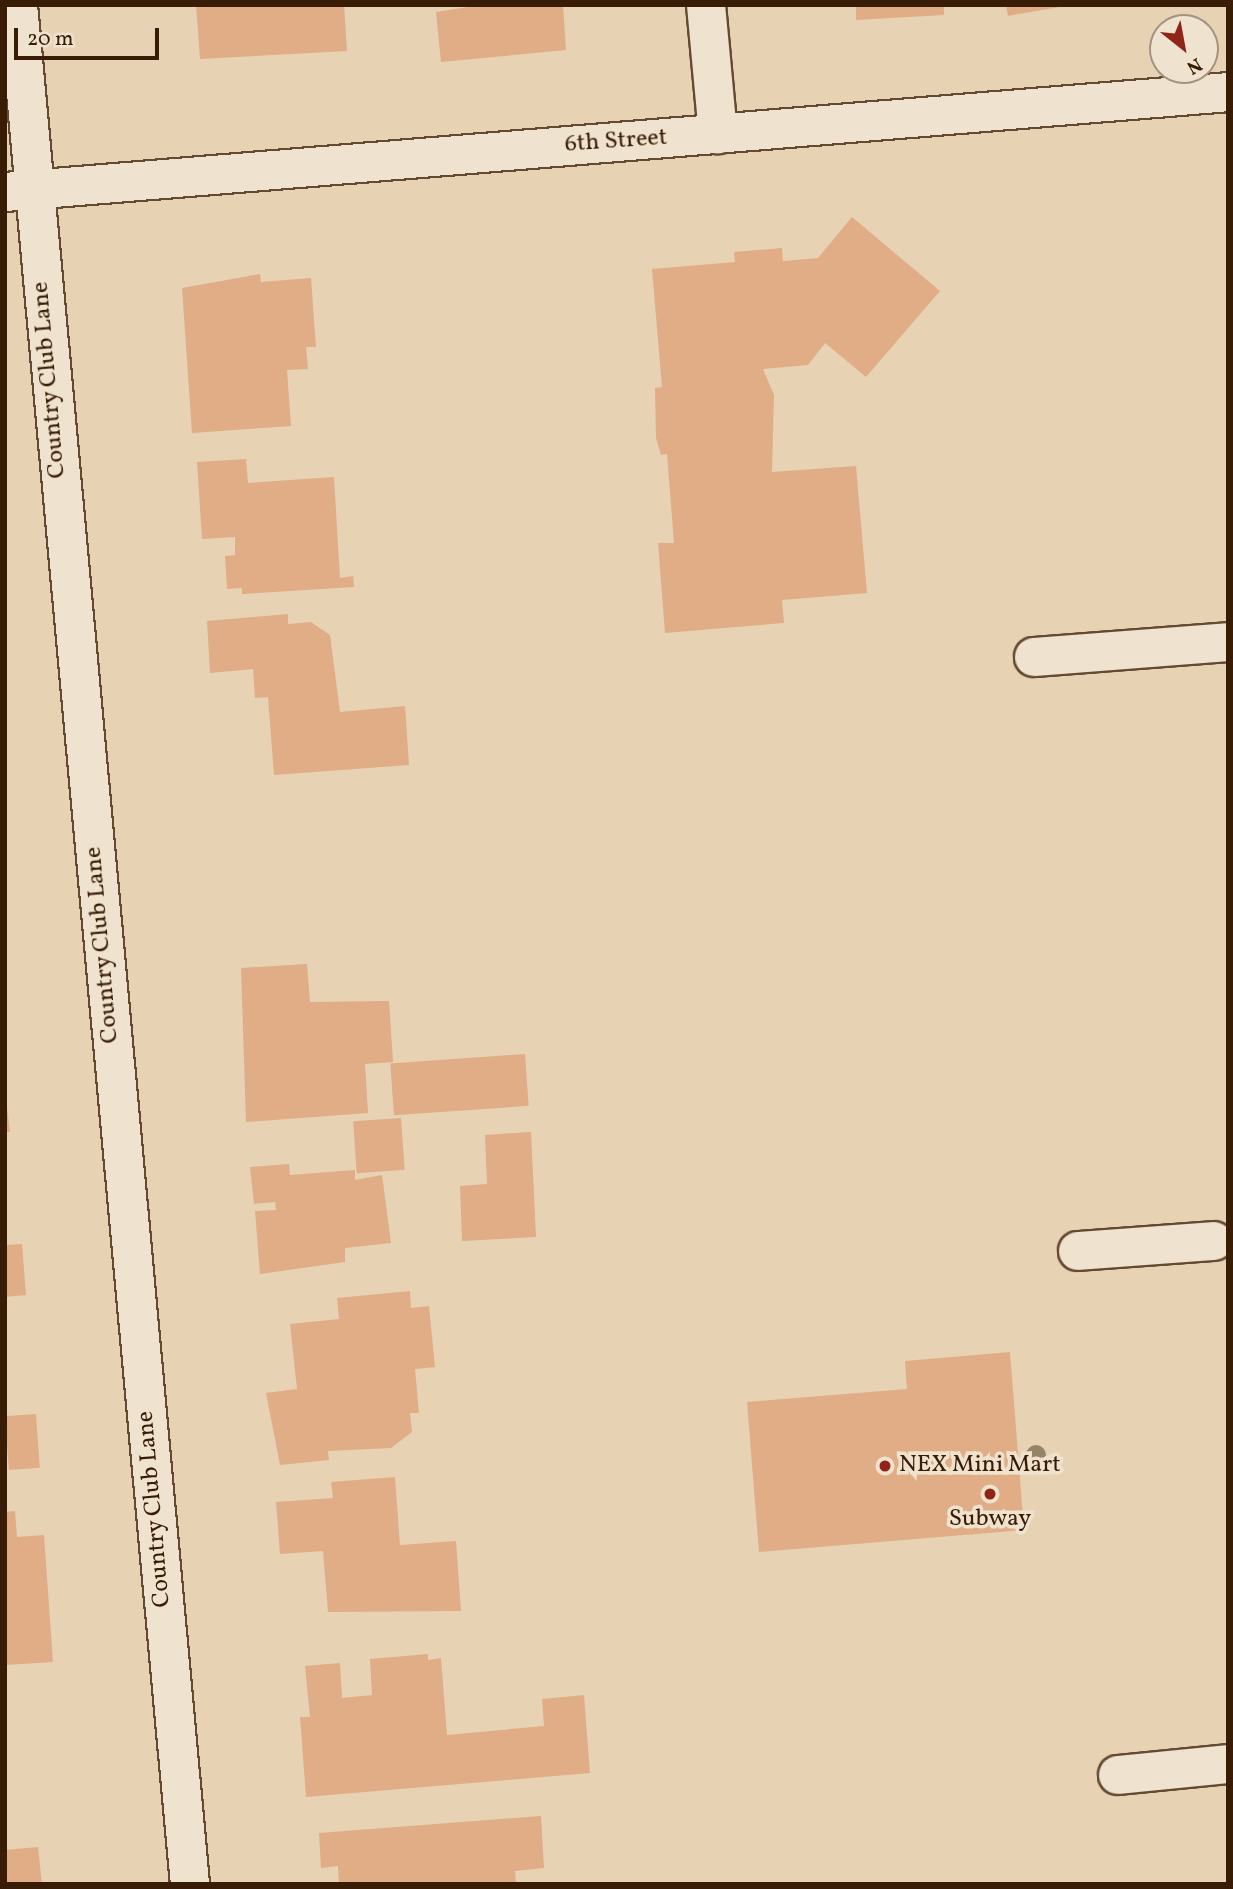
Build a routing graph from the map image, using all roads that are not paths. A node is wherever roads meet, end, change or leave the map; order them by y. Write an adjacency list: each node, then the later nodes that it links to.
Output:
1 (18, 5): 5 (street, Country Club Lane)
2 (706, 5): 4 (street)
3 (1228, 93): 4 (street, 6th Street)
4 (718, 134): 5 (street, 6th Street)
5 (19, 191): 12 (street, Country Club Lane)
6 (1228, 642): 7 (street)
7 (1034, 657)
8 (1214, 1241): 9 (street)
9 (1078, 1251)
10 (1228, 1764): 11 (street)
11 (1118, 1775)
12 (190, 1884)

